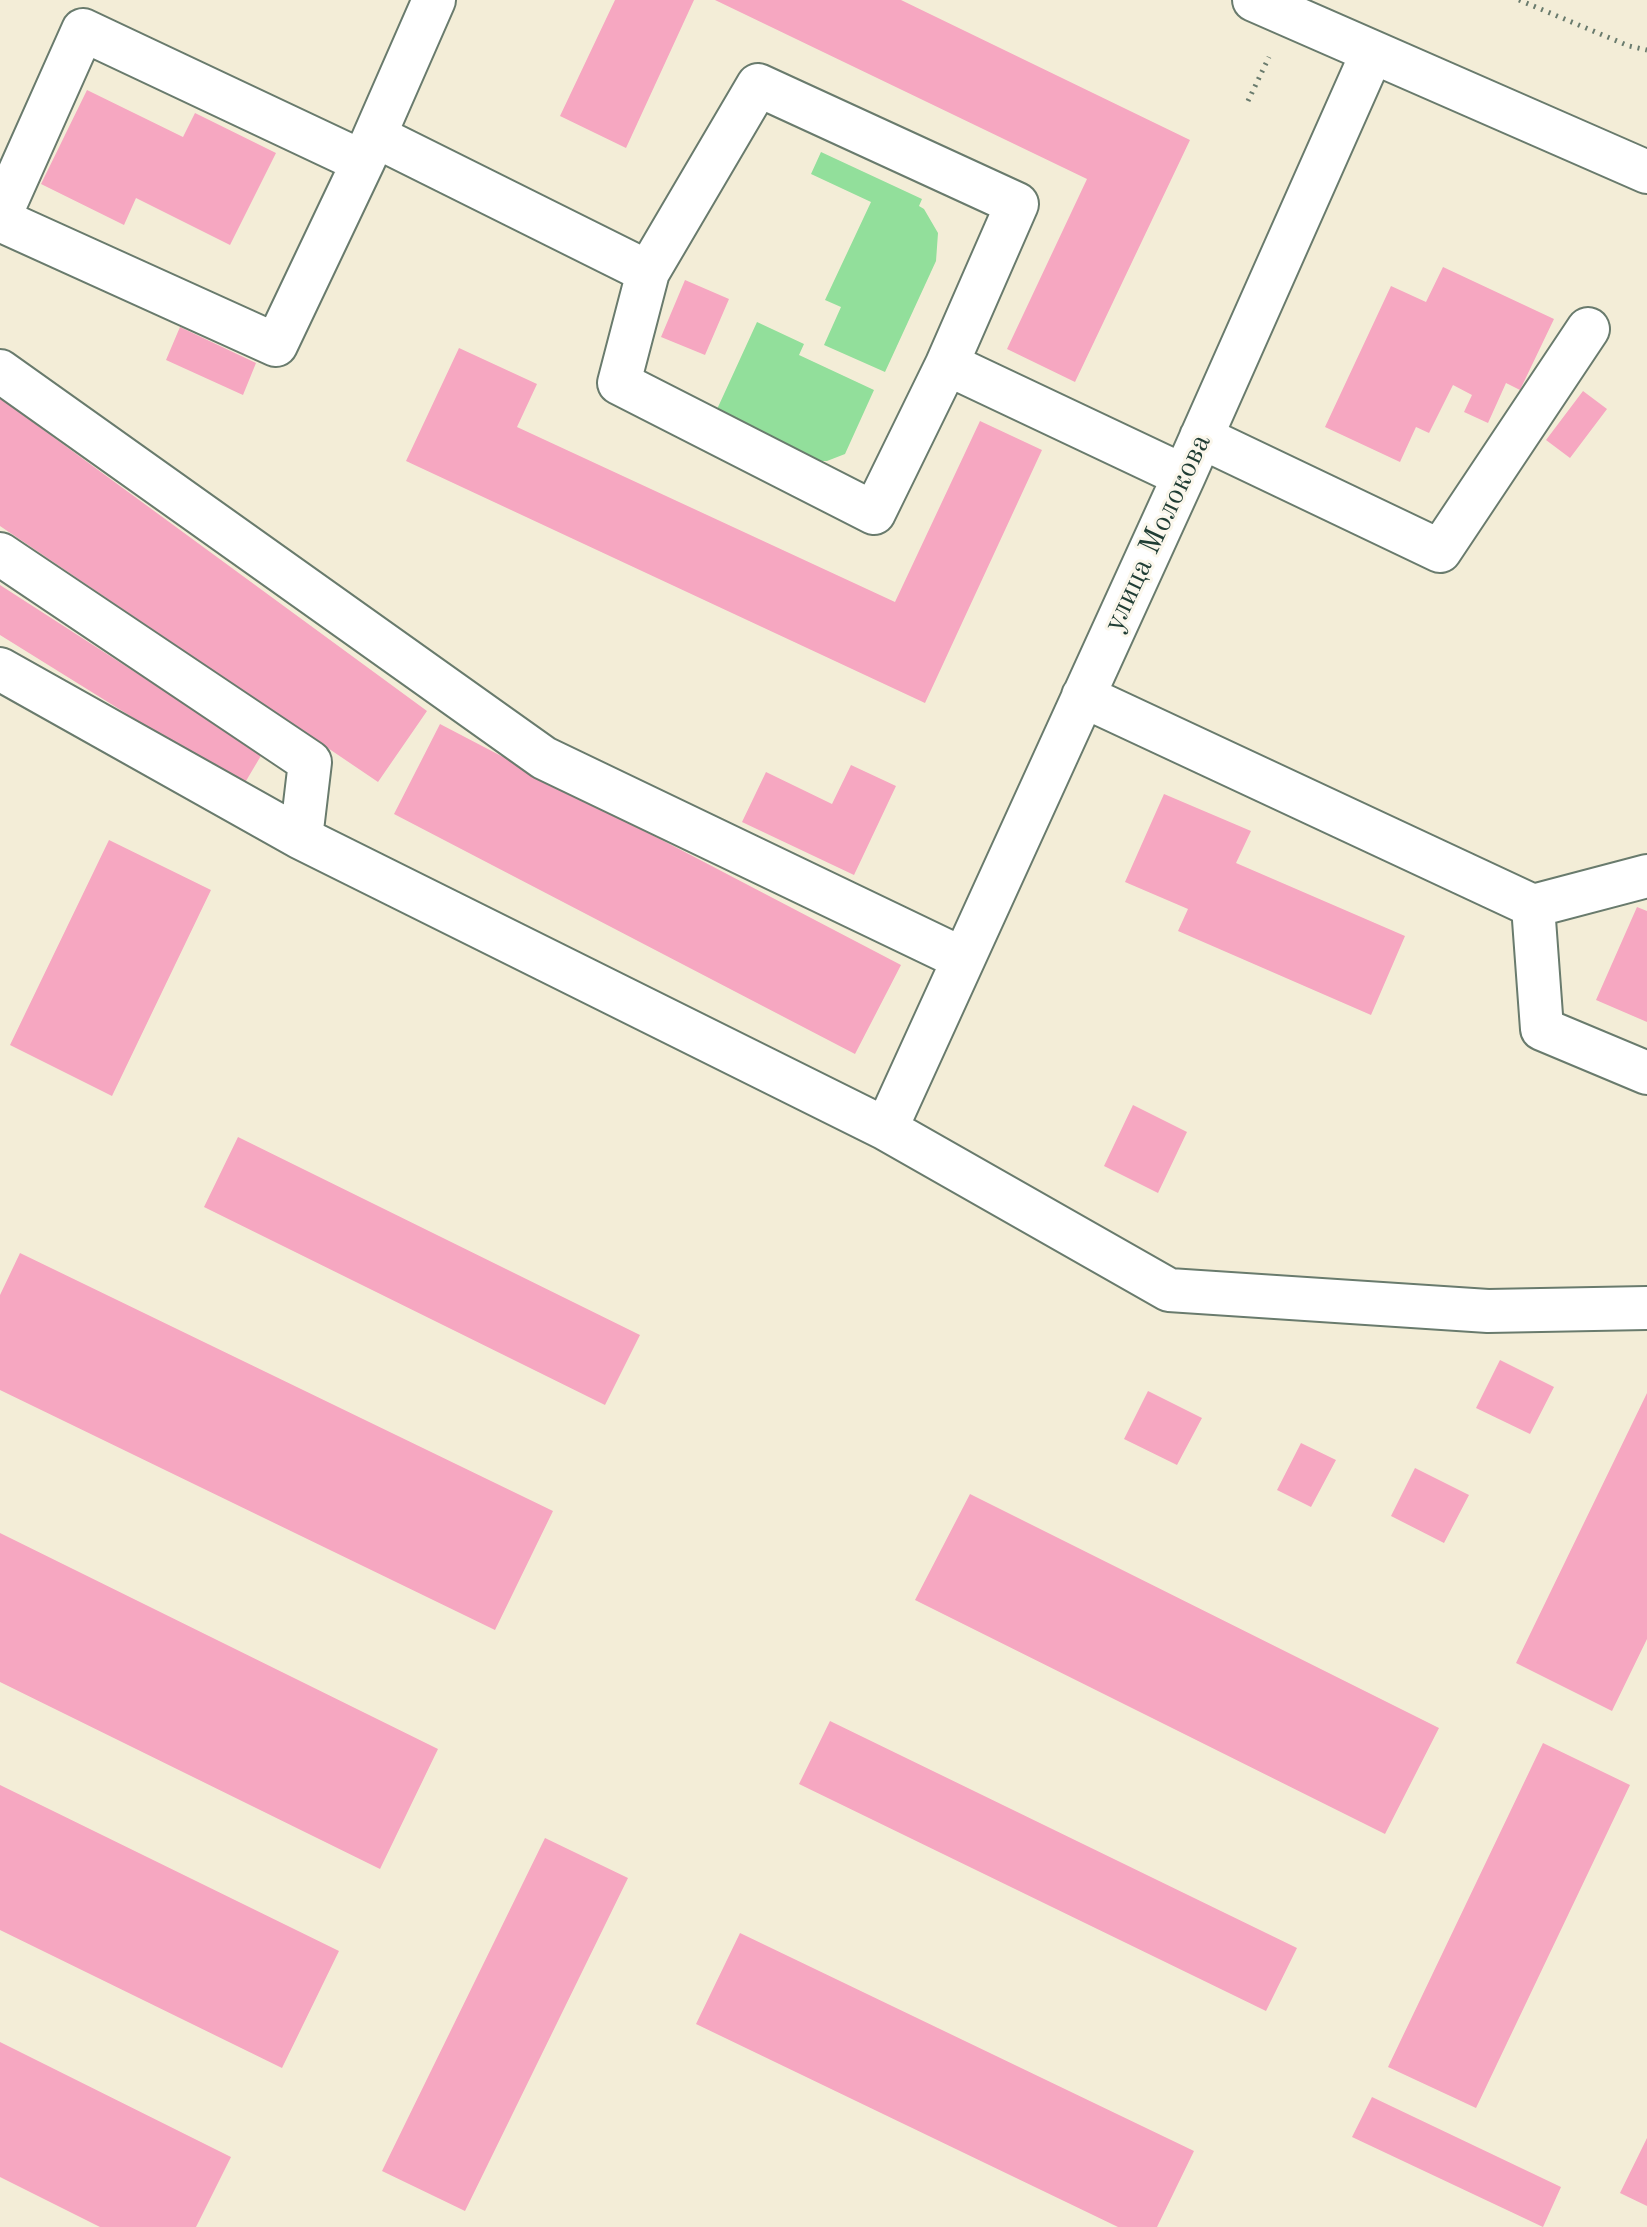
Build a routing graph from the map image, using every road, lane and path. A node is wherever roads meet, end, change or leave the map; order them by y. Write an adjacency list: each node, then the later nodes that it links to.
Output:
1 (434, 0): 8 (street)
2 (1254, 0): 5 (street)
3 (1519, 0): 4 (path)
4 (1647, 50)
5 (1372, 53): 9 (street); 15 (street, улица Молокова)
6 (1269, 57): 7 (path)
7 (1248, 101)
8 (369, 149): 10 (street); 10 (street); 11 (street)
9 (1647, 172)
10 (0, 218)
11 (648, 272): 13 (street); 13 (street)
12 (1588, 329): 15 (street)
13 (947, 364): 16 (street)
14 (0, 371): 23 (street)
15 (1201, 437): 16 (street, улица Молокова)
16 (1184, 476): 19 (street, улица Молокова)
17 (0, 554): 20 (street)
18 (0, 669): 20 (street)
19 (1083, 696): 22 (street); 23 (street, улица Молокова)
20 (301, 838): 25 (street)
21 (1647, 876): 22 (street)
22 (1533, 906): 24 (street)
23 (963, 959): 25 (street, улица Молокова)
24 (1647, 1073)
25 (886, 1129): 26 (street)
26 (1647, 1308)

